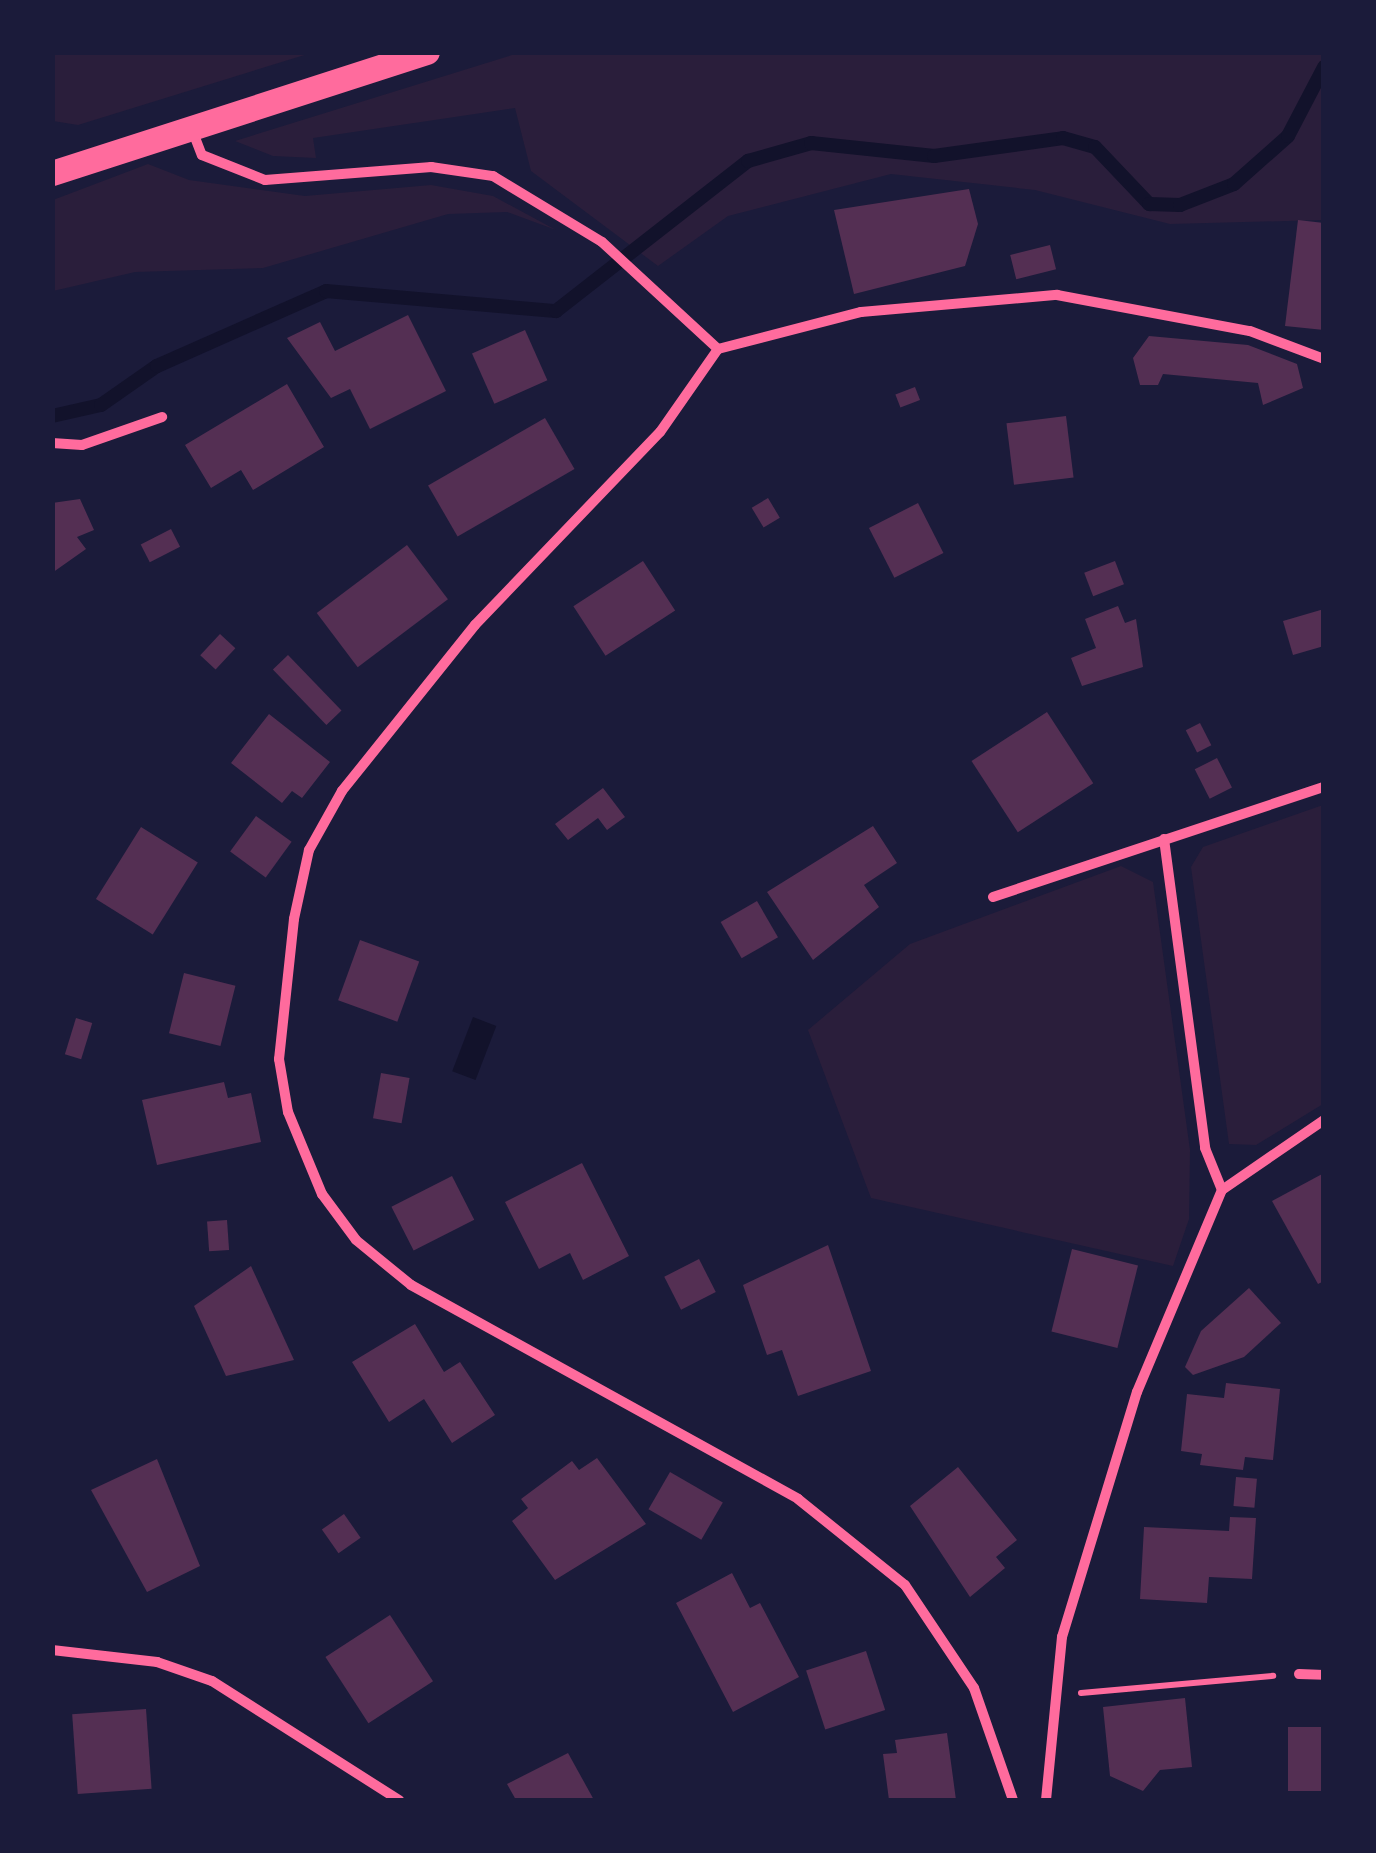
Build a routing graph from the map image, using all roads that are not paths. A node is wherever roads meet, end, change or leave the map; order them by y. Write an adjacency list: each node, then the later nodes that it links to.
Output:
1 (427, 52): 2 (main road)
2 (190, 123): 3 (main road); 4 (street)
3 (52, 173)
4 (718, 349): 5 (street); 17 (street)
5 (1324, 359)
6 (162, 418): 7 (street)
7 (52, 444)
8 (1324, 787): 9 (street)
9 (1164, 839): 10 (street); 12 (street)
10 (992, 897)
11 (1324, 1120): 12 (street)
12 (1222, 1190): 18 (street)
13 (52, 1650): 16 (street)
14 (1299, 1674): 15 (street)
15 (1324, 1675)
16 (399, 1800)
17 (1013, 1800)
18 (1046, 1800)

